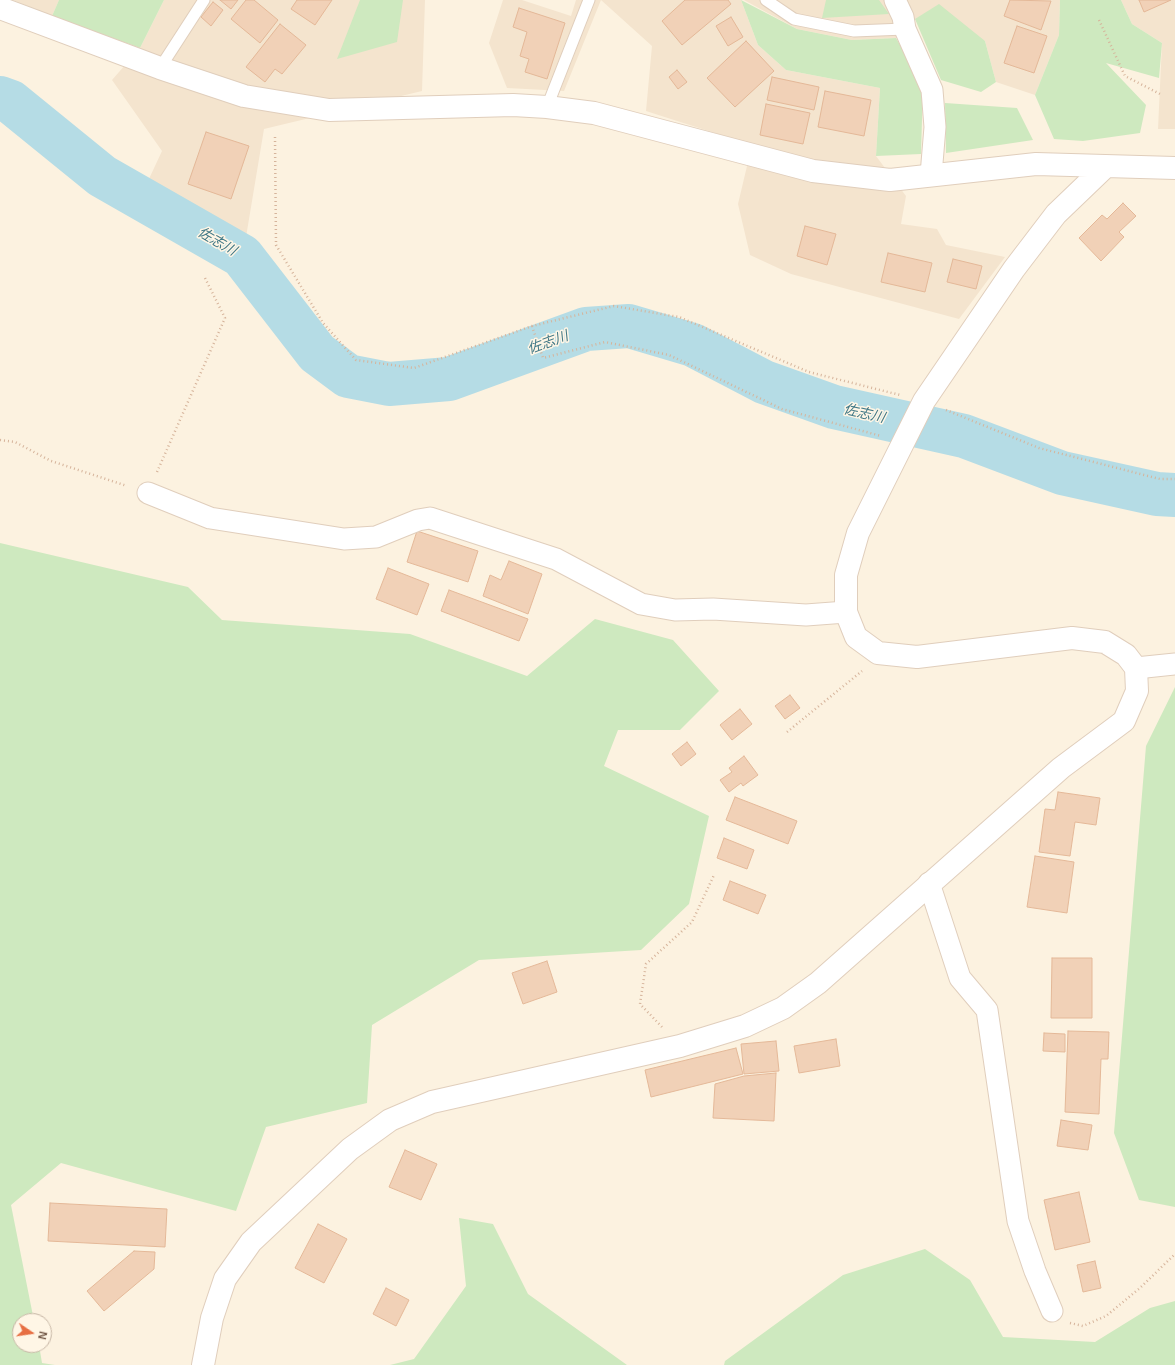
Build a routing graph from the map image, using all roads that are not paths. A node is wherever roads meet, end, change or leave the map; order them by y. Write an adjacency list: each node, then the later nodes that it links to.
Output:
1 (204, 0): 7 (lane)
2 (589, 0): 8 (lane)
3 (766, 0): 6 (lane)
4 (895, 0): 6 (street)
5 (0, 8): 7 (street)
6 (905, 29): 11 (street)
7 (160, 68): 8 (street)
8 (547, 107): 11 (street)
9 (1106, 167): 10 (street); 11 (street); 13 (street)
10 (1175, 168)
11 (931, 175)
12 (148, 493): 13 (street)
13 (846, 612): 15 (street)
14 (1175, 664): 15 (street)
15 (1136, 668): 16 (street)
16 (929, 883): 17 (street); 18 (street)
17 (1052, 1311)
18 (203, 1365)

